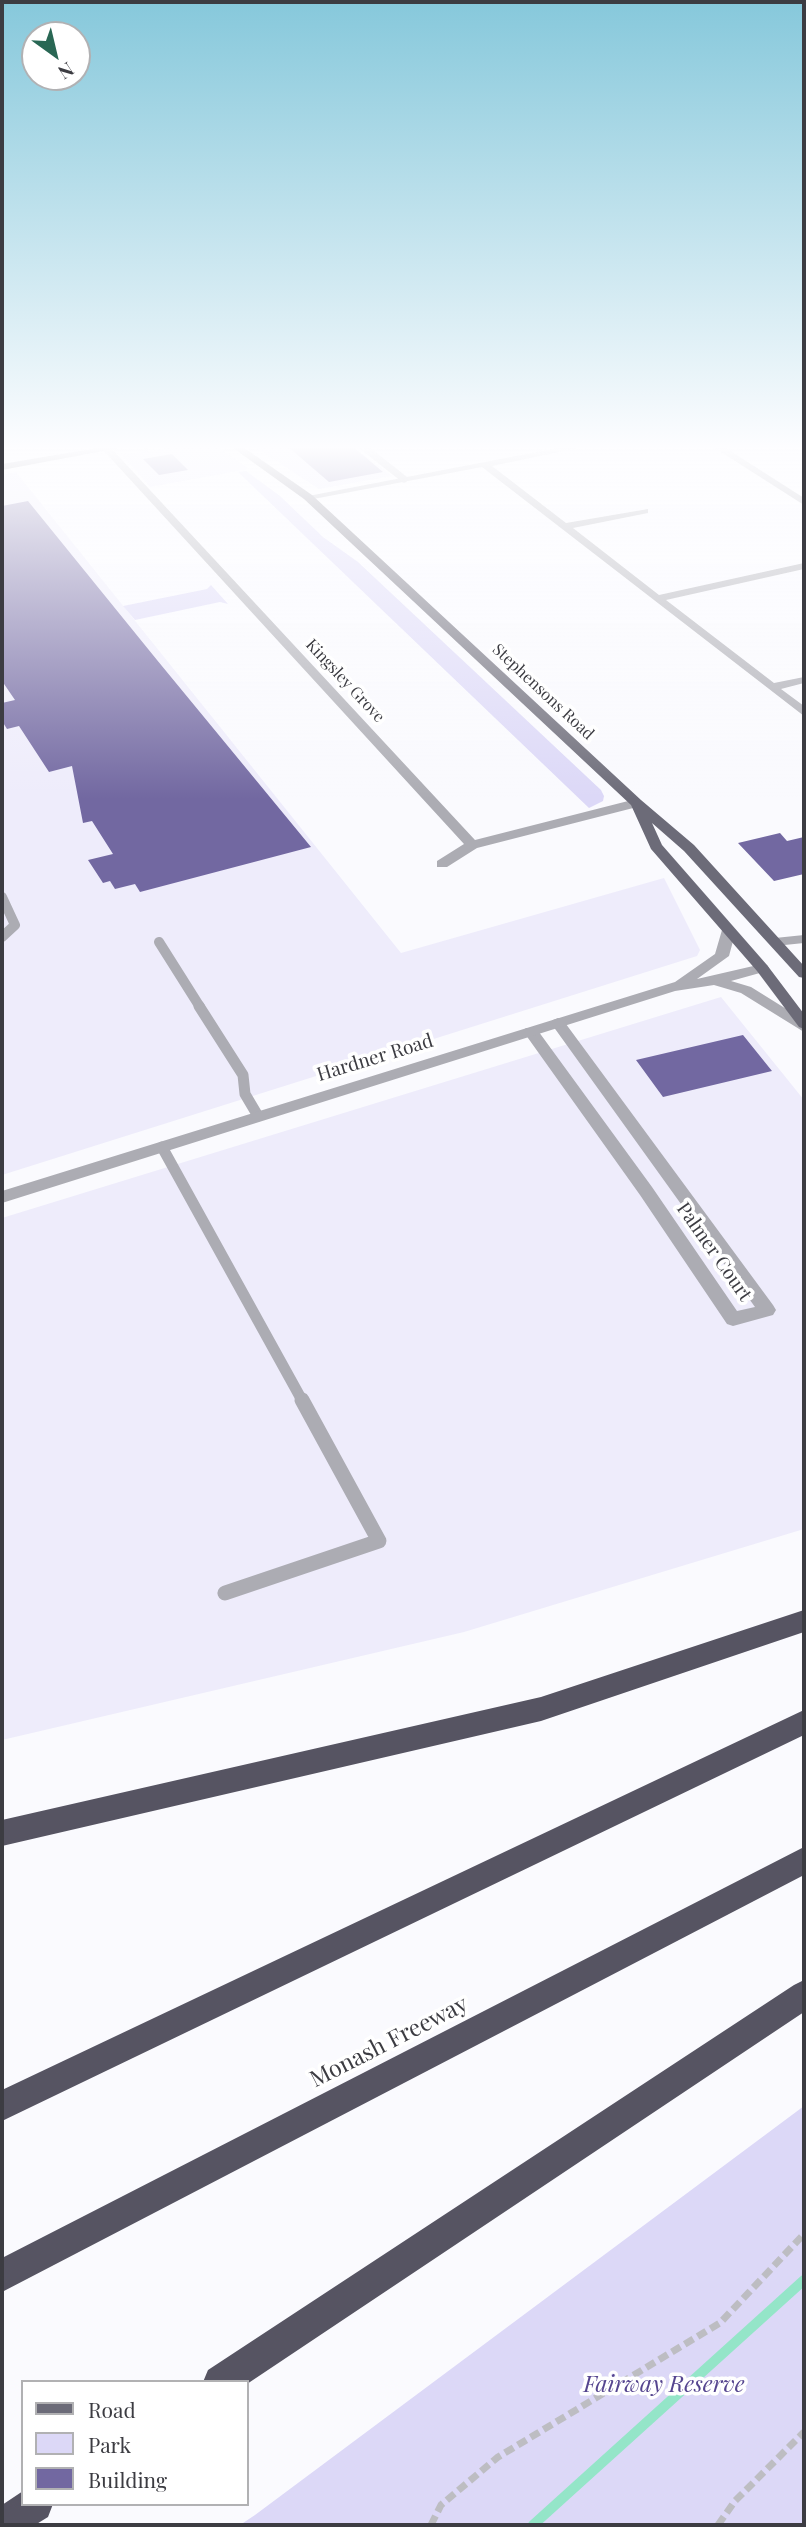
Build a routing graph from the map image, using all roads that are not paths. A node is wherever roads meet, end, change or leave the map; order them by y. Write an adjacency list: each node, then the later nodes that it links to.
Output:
1 (212, 563): 10 (street, Kingsley Grove)
2 (379, 563): 9 (main road, Stephensons Road)
3 (614, 563): 5 (street)
4 (804, 566): 5 (street)
5 (659, 598): 7 (street)
6 (804, 680): 7 (street)
7 (773, 687): 8 (street)
8 (804, 712)
9 (636, 803): 10 (street); 13 (main road, Stephensons Road); 17 (main road, Stephensons Road)
10 (472, 845): 11 (street)
11 (442, 864)
12 (2, 897): 14 (lane)
13 (729, 930): 18 (main road, Stephensons Road); 21 (street)
14 (2, 937)
15 (804, 939): 17 (street)
16 (159, 942): 25 (lane)
17 (775, 942): 18 (main road); 19 (main road, Stephensons Road)
18 (762, 968): 20 (street, Hardner Road); 23 (main road, Stephensons Road)
19 (803, 968)
20 (713, 981): 21 (street, Hardner Road); 23 (street)
21 (673, 987): 22 (street, Hardner Road)
22 (558, 1023): 24 (street, Hardner Road); 27 (street, Palmer Court)
23 (804, 1026)
24 (531, 1031): 25 (street, Hardner Road); 28 (street, Palmer Court)
25 (258, 1116): 26 (street, Hardner Road)
26 (162, 1147): 29 (street, Hardner Road); 30 (lane)
27 (677, 1183): 28 (street); 28 (street, Palmer Court)
28 (646, 1191)
29 (2, 1197)
30 (225, 1593)
31 (804, 1621): 33 (highway)
32 (804, 1723): 36 (highway)
33 (2, 1833)
34 (804, 1860): 37 (highway, Monash Freeway)
35 (804, 1995): 38 (highway)
36 (2, 2106)
37 (2, 2276)
38 (223, 2380)
39 (32, 2506): 40 (highway)
40 (3, 2525)

